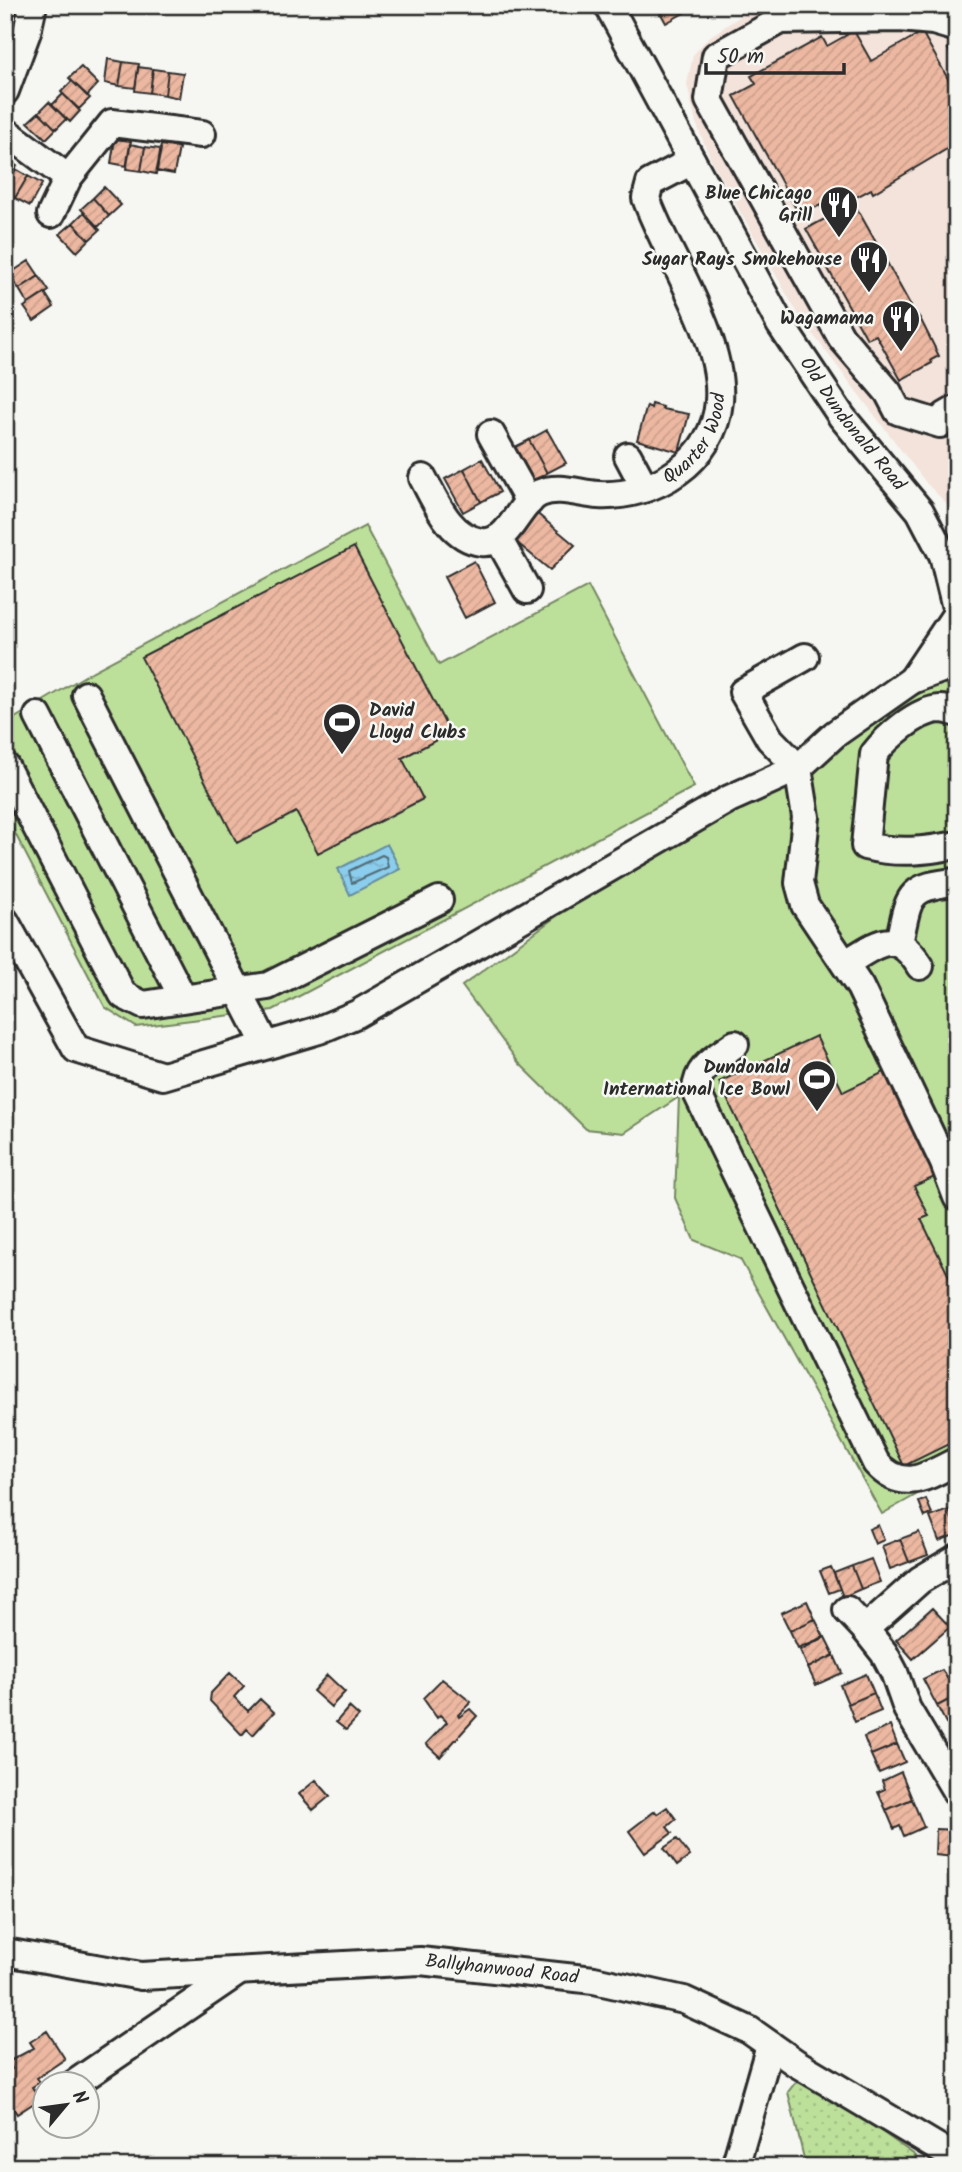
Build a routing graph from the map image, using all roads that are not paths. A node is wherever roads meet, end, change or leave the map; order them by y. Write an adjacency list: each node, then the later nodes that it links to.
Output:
1 (33, 5): 4 (street)
2 (608, 5): 8 (street, Old Dundonald Road)
3 (957, 28): 11 (street)
4 (16, 30): 5 (street)
5 (5, 90)
6 (5, 131): 9 (street)
7 (202, 134): 9 (street)
8 (692, 161): 15 (street, Quarter Wood); 17 (street, Old Dundonald Road)
9 (68, 178): 10 (street)
10 (51, 214)
11 (957, 409)
12 (491, 434): 16 (street)
13 (628, 456): 15 (street, Quarter Wood)
14 (423, 478): 18 (street)
15 (645, 488): 16 (street, Quarter Wood)
16 (529, 502): 18 (street, Quarter Wood)
17 (920, 511): 19 (street, Old Dundonald Road); 21 (street, Old Dundonald Road)
18 (498, 538): 20 (street)
19 (957, 538)
20 (527, 590)
21 (955, 615): 24 (street)
22 (805, 657): 29 (street)
23 (957, 663): 24 (street)
24 (912, 680): 29 (street)
25 (86, 695): 38 (street)
26 (957, 713): 31 (street)
27 (38, 716): 39 (street)
28 (5, 766): 39 (street)
29 (798, 768): 36 (street); 40 (street)
30 (957, 845): 31 (street)
31 (925, 851): 32 (street)
32 (944, 883): 35 (street)
33 (439, 900): 38 (street)
34 (5, 922): 40 (street)
35 (899, 943): 36 (street); 37 (street)
36 (845, 964): 42 (street)
37 (920, 966)
38 (238, 989): 39 (street); 40 (street)
39 (183, 998)
40 (266, 1045)
41 (735, 1045): 43 (street)
42 (954, 1184)
43 (957, 1461)
44 (957, 1558): 45 (street)
45 (957, 1793)
46 (5, 1952): 47 (street, Ballyhanwood Road)
47 (239, 1971): 48 (street, Ballyhanwood Road); 49 (street)
48 (770, 2045): 50 (street, Ballyhanwood Road); 51 (street)
49 (94, 2070)
50 (957, 2159)
51 (735, 2167)

